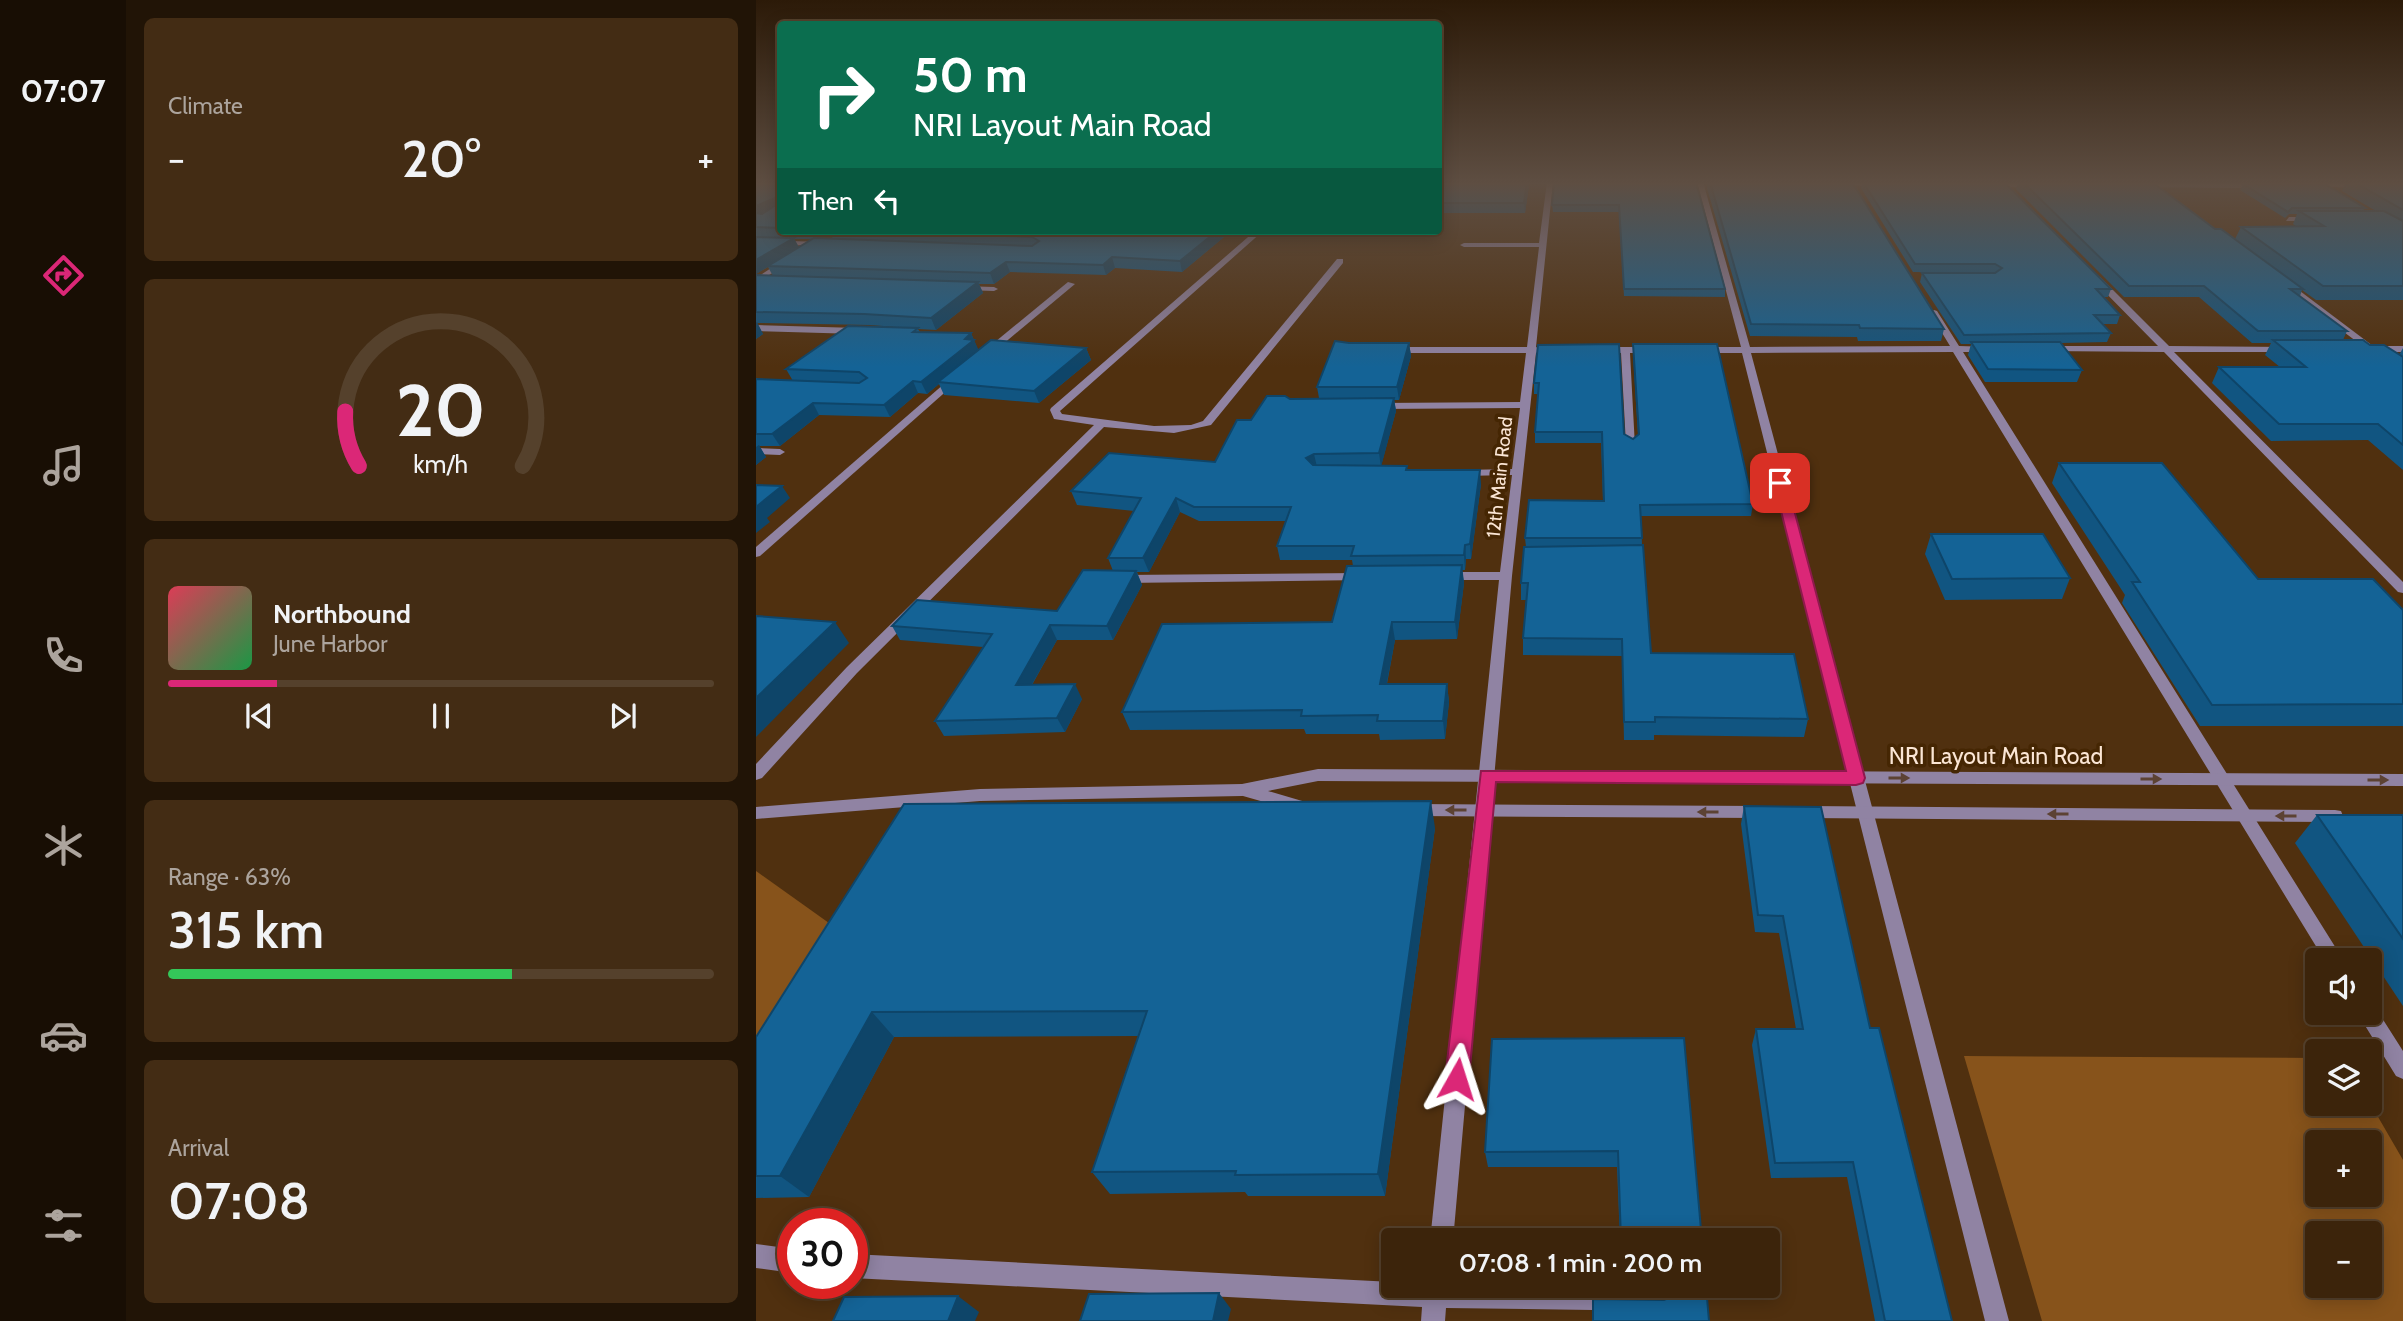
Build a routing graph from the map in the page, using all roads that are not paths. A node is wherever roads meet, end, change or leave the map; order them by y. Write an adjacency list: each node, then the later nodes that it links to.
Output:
1 (806, 244): 2 (street)
2 (817, 244): 10 (street)
3 (1245, 244): 39 (street)
4 (1717, 244): 18 (street)
5 (1464, 245): 6 (street)
6 (1544, 245): 28 (street, 12th Main Road)
7 (1340, 261): 39 (street)
8 (2088, 269): 22 (street)
9 (2273, 276): 25 (street)
10 (756, 281): 11 (street)
11 (769, 281)
12 (1071, 284): 34 (street)
13 (954, 287): 14 (street)
14 (994, 289)
15 (1924, 297): 19 (street)
16 (756, 328): 17 (street)
17 (865, 332)
18 (1746, 349): 19 (street); 33 (street); 53 (street)
19 (1957, 349): 20 (street); 54 (street)
20 (1999, 349)
21 (2041, 349): 22 (street)
22 (2166, 349): 23 (street); 50 (street)
23 (2303, 349)
24 (2357, 349): 25 (street)
25 (2371, 349): 26 (street); 36 (street)
26 (2403, 349)
27 (1379, 350): 28 (street)
28 (1530, 350): 29 (street); 37 (street, 12th Main Road)
29 (1544, 350)
30 (1598, 350): 31 (street)
31 (1625, 350): 32 (street); 40 (street)
32 (1665, 350)
33 (1692, 350)
34 (979, 359)
35 (968, 368): 45 (street)
36 (2403, 373)
37 (1524, 405): 38 (street); 43 (street, 12th Main Road)
38 (1361, 406)
39 (1103, 422): 51 (street)
40 (1631, 445)
41 (756, 451): 42 (street)
42 (780, 452)
43 (1517, 472): 44 (street); 46 (street, 12th Main Road)
44 (1450, 473)
45 (756, 553)
46 (1506, 576): 48 (street); 52 (street, 12th Main Road)
47 (1369, 577): 49 (street)
48 (1424, 577)
49 (1108, 579)
50 (2403, 589)
51 (756, 774)
52 (1488, 776): 53 (street, NRI Layout Main Road); 56 (street, NRI Layout Main Road); 59 (street, 12th Main Road)
53 (1856, 778): 54 (street, NRI Layout Main Road, one-way to 54); 61 (street)
54 (2221, 779): 55 (street, NRI Layout Main Road, one-way to 55); 62 (street)
55 (2403, 780)
56 (1242, 790): 57 (street); 60 (street)
57 (1325, 809)
58 (1391, 809): 59 (street, one-way to 58)
59 (1484, 810): 61 (street, one-way to 59); 67 (street, 12th Main Road)
60 (756, 813)
61 (1865, 813): 62 (street, one-way to 61); 76 (street)
62 (2244, 815): 63 (street, one-way to 62); 64 (street)
63 (2350, 816)
64 (2327, 948)
65 (2376, 1025): 66 (street)
66 (2403, 1069)
67 (1442, 1228)
68 (756, 1256): 69 (street)
69 (777, 1259)
70 (868, 1267): 71 (street)
71 (1381, 1289)
72 (1435, 1298): 75 (street)
73 (1634, 1298): 74 (street)
74 (1662, 1299)
75 (1433, 1321)
76 (1997, 1321)

